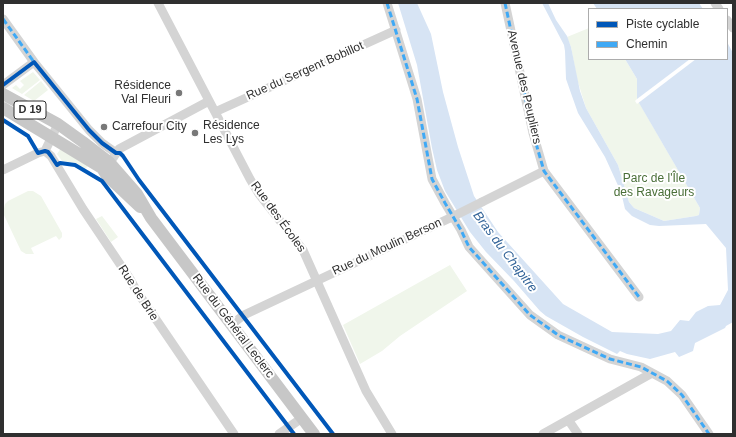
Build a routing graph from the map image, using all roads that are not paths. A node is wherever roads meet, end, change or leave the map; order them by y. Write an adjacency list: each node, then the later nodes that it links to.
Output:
1 (158, 3): 9 (street, Rue des Écoles)
2 (387, 3): 5 (street)
3 (505, 3): 17 (street, Avenue des Peupliers)
4 (3, 19): 6 (street, Rue du Général Leclerc)
5 (396, 30): 11 (street, Rue du Sergent Bobillot); 21 (street)
6 (34, 62): 7 (street); 15 (street, Rue du Général Leclerc)
7 (3, 85)
8 (3, 94): 12 (main road, D 19)
9 (209, 101): 11 (street, Rue des Écoles); 15 (street)
10 (3, 108): 13 (main road, D 19)
11 (215, 112): 18 (street, Rue des Écoles)
12 (58, 124): 13 (street); 15 (main road, Rue du Général Leclerc / D 19)
13 (51, 138): 14 (street); 15 (main road, Rue du Général Leclerc / D 19)
14 (45, 151): 16 (street); 24 (street, Rue de Brie)
15 (109, 161): 20 (main road, Rue du Général Leclerc / D 19)
16 (3, 170)
17 (544, 171): 18 (street, Rue du Moulin Berson, bridge); 19 (street)
18 (317, 280): 20 (street, Rue du Moulin Berson); 27 (street, Rue des Écoles)
19 (639, 297)
20 (232, 324): 22 (main road, Rue du Général Leclerc / D 19)
21 (652, 373): 23 (street); 30 (street)
22 (302, 418): 25 (street); 26 (main road, Rue du Général Leclerc / D 19)
23 (569, 421): 28 (street); 29 (street)
24 (234, 434)
25 (278, 434)
26 (314, 434)
27 (392, 434)
28 (543, 434)
29 (578, 434)
30 (709, 434)

